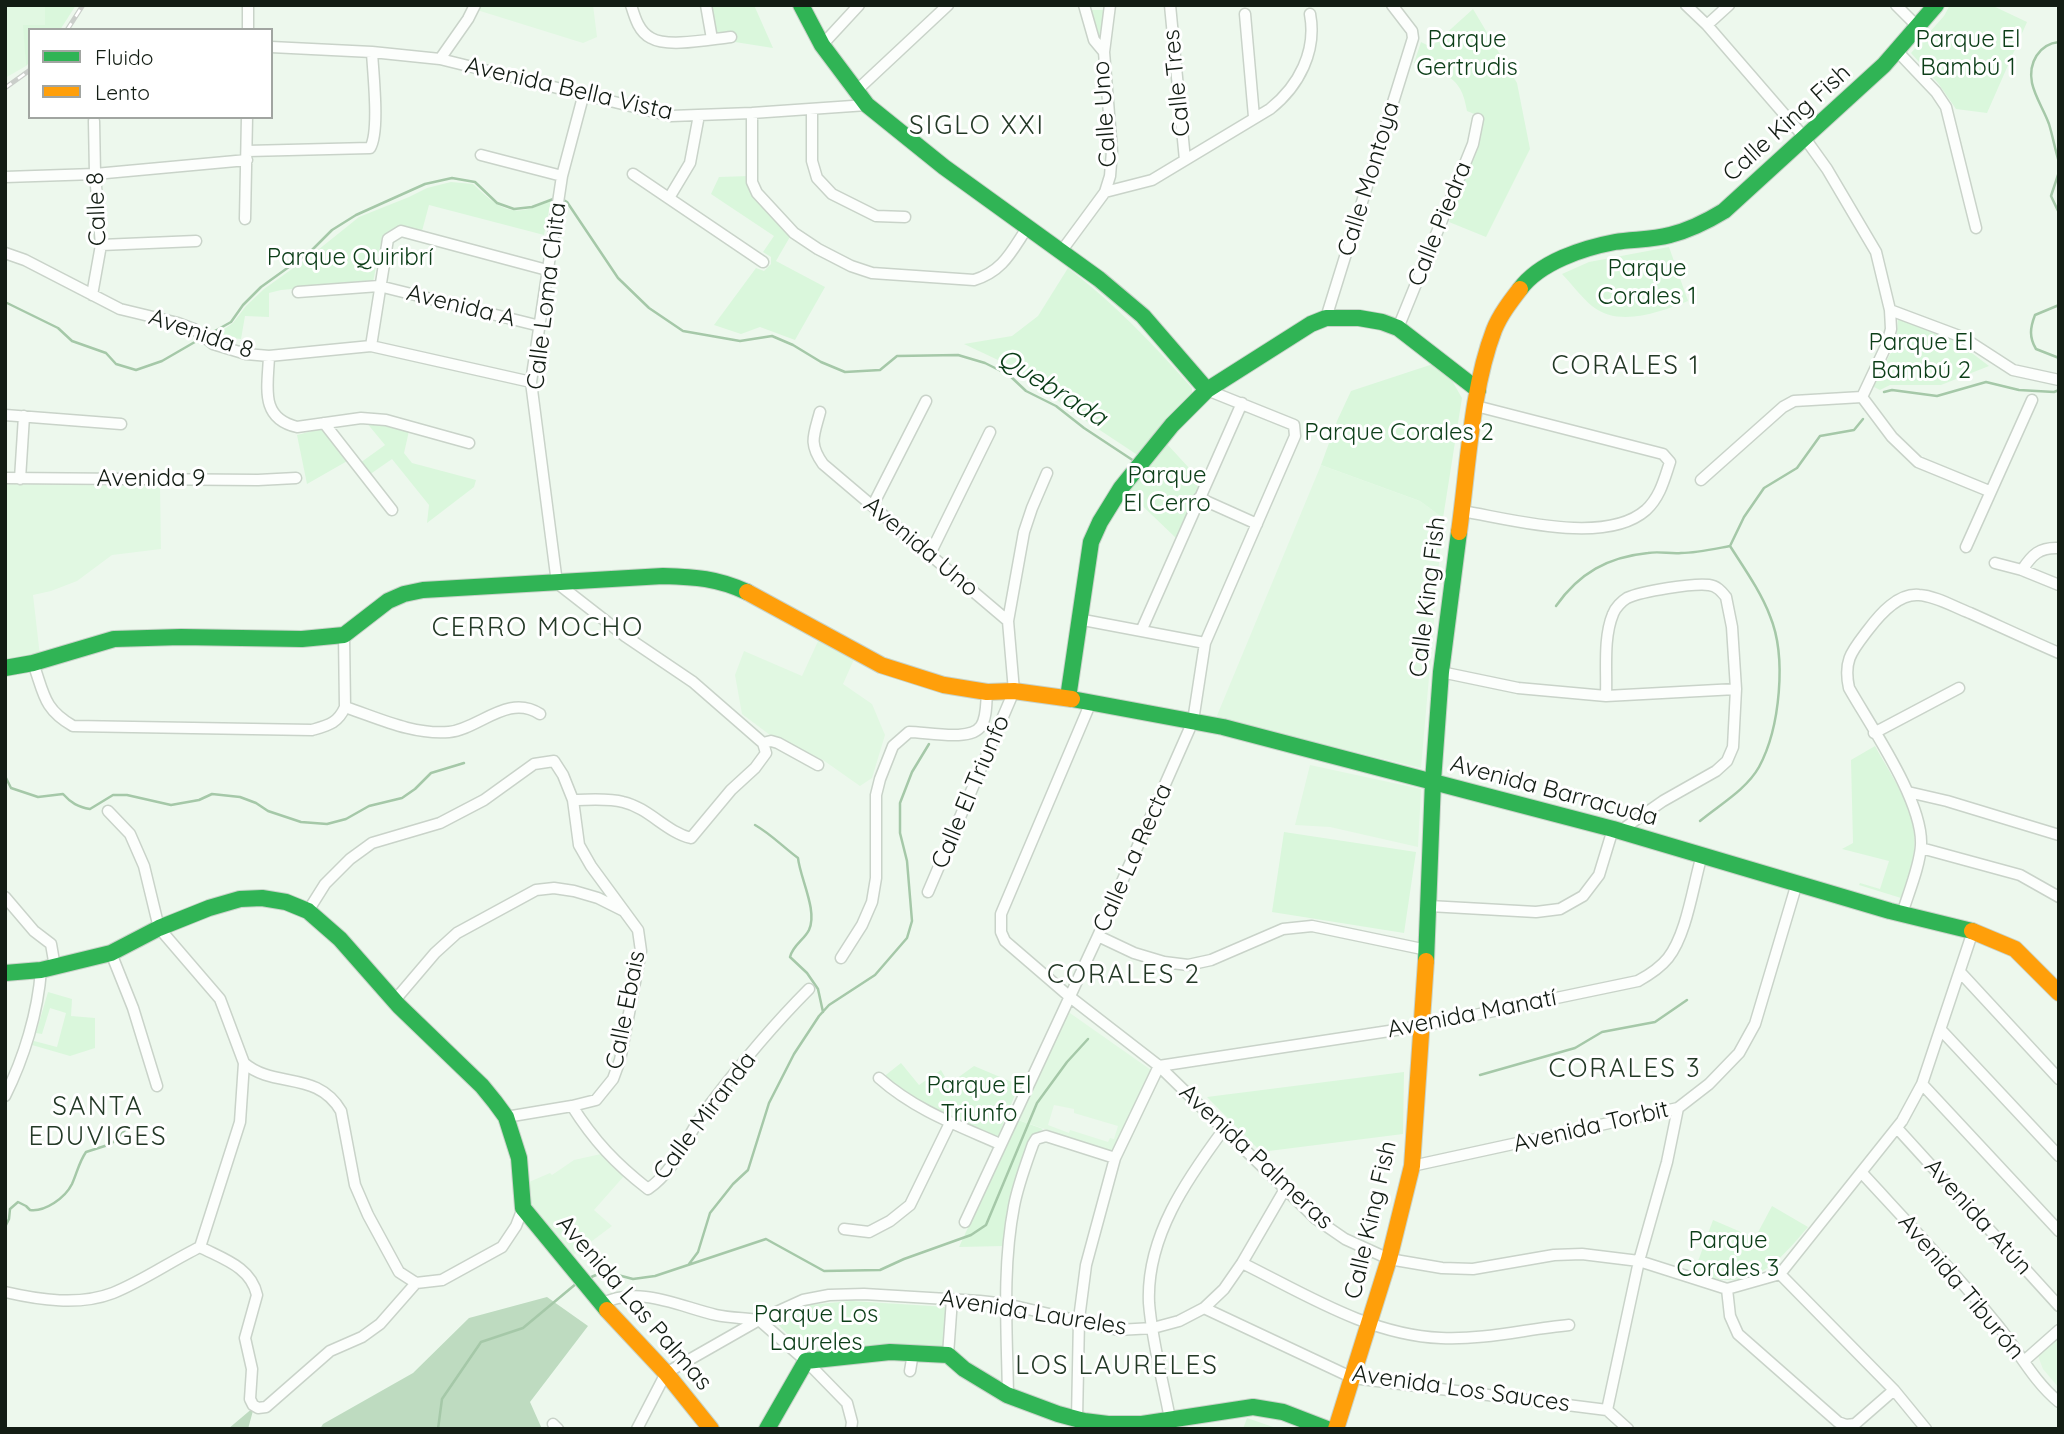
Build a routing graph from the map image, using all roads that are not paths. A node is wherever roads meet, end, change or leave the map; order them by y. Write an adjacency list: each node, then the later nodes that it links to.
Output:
1 (248, 5): 20 (street)
2 (475, 5): 28 (street)
3 (631, 5): 22 (street)
4 (706, 5): 22 (street)
5 (801, 5): 23 (street)
6 (859, 5): 23 (street)
7 (948, 5): 29 (street)
8 (1084, 5): 26 (street, Calle Uno)
9 (1110, 5): 26 (street)
10 (1170, 5): 42 (street, Calle Tres)
11 (1392, 5): 63 (street, Calle Montoya)
12 (1686, 5): 18 (street)
13 (1729, 5): 18 (street)
14 (1896, 5): 19 (street)
15 (1936, 5): 19 (street, Calle King Fish)
16 (1245, 14): 35 (street)
17 (1310, 14): 35 (street)
18 (1707, 25): 39 (street)
19 (1918, 27): 27 (street, Calle King Fish)
20 (248, 28)
21 (731, 37): 22 (street)
22 (712, 39)
23 (822, 45): 29 (street)
24 (273, 47): 25 (street, Avenida Bella Vista)
25 (372, 52): 28 (street, Avenida Bella Vista); 41 (street)
26 (1104, 52): 47 (street, Calle Uno)
27 (1898, 52): 39 (street, Calle King Fish); 52 (street)
28 (440, 59): 30 (street, Avenida Bella Vista)
29 (856, 91): 31 (street)
30 (584, 93): 34 (street, Avenida Bella Vista); 45 (street, Calle Loma Chita)
31 (867, 105): 32 (street, Avenida Bella Vista); 51 (street)
32 (812, 110): 33 (street, Avenida Bella Vista); 49 (street)
33 (752, 113): 34 (street, Avenida Bella Vista); 51 (street)
34 (699, 115): 48 (street)
35 (1254, 117): 42 (street)
36 (247, 119): 41 (street)
37 (1478, 119): 65 (street, Calle Piedra)
38 (94, 121): 43 (street, Calle 8)
39 (1804, 137): 62 (street); 72 (street, Calle King Fish)
40 (481, 155): 45 (street)
41 (247, 156): 43 (street); 50 (street)
42 (1185, 160): 47 (street)
43 (95, 174): 46 (street); 54 (street, Calle 8)
44 (633, 174): 48 (street)
45 (562, 176): 58 (street, Calle Loma Chita)
46 (5, 177)
47 (1105, 192): 56 (street, Calle Uno)
48 (669, 198): 57 (street)
49 (905, 217)
50 (245, 219)
51 (1027, 228): 56 (street)
52 (1976, 228)
53 (196, 242): 54 (street)
54 (101, 245): 61 (street, Calle 8)
55 (5, 253): 61 (street, Avenida 8)
56 (1060, 253): 70 (street)
57 (763, 262)
58 (547, 270): 59 (street); 64 (street, Calle Loma Chita)
59 (379, 286): 60 (street, Avenida A); 64 (street, Avenida A); 66 (street)
60 (298, 292)
61 (92, 295): 67 (street, Avenida 8)
62 (1890, 310): 68 (street); 71 (street)
63 (1326, 318): 65 (street); 70 (street)
64 (540, 326): 69 (street, Calle Loma Chita)
65 (1398, 328): 72 (street)
66 (371, 346): 67 (street, Avenida 8); 69 (street, Avenida 8)
67 (270, 356): 79 (street)
68 (2058, 380)
69 (531, 382): 99 (street, Calle Loma Chita)
70 (1207, 390): 75 (street); 101 (street)
71 (1862, 397): 87 (street); 88 (street)
72 (1477, 398): 92 (street, Calle King Fish); 92 (street)
73 (2032, 400): 88 (street)
74 (926, 401): 90 (street)
75 (1242, 403): 89 (street); 93 (street, Calle La Recta)
76 (820, 412): 90 (street, Avenida Uno)
77 (5, 415): 78 (street)
78 (24, 416): 80 (street); 86 (street)
79 (324, 423): 82 (street); 91 (street)
80 (121, 424)
81 (990, 432): 96 (street)
82 (469, 443)
83 (1047, 473): 102 (street)
84 (5, 478): 86 (street, Avenida 9)
85 (296, 478): 86 (street, Avenida 9)
86 (20, 479)
87 (1702, 480)
88 (1989, 491): 94 (street)
89 (1199, 498): 93 (street); 103 (street)
90 (873, 505): 96 (street, Avenida Uno)
91 (391, 510)
92 (1462, 510): 109 (street, Calle King Fish)
93 (1257, 524): 105 (street, Calle La Recta)
94 (1966, 547)
95 (2059, 548): 98 (street)
96 (930, 554): 102 (street, Avenida Uno)
97 (1995, 563): 98 (street)
98 (2022, 570): 100 (street)
99 (557, 583): 104 (street, Avenida Barracuda); 113 (street, Avenida Barracuda); 121 (street)
100 (2059, 585)
101 (1078, 619): 103 (street); 115 (street)
102 (1008, 621): 112 (street)
103 (1142, 629): 105 (street)
104 (344, 635): 107 (street); 117 (street)
105 (1205, 643): 119 (street, Calle La Recta)
106 (2059, 653): 120 (street)
107 (33, 663): 108 (street); 117 (street)
108 (5, 668)
109 (1441, 672): 114 (street); 123 (street, Calle King Fish)
110 (1959, 688): 120 (street)
111 (1736, 689): 114 (street); 114 (street); 127 (street)
112 (1014, 691): 113 (street, Avenida Barracuda); 115 (street, Avenida Barracuda); 132 (street, Calle El Triunfo)
113 (987, 692): 144 (street)
114 (1606, 696)
115 (1068, 698): 116 (street, Avenida Barracuda)
116 (1091, 702): 119 (street, Avenida Barracuda); 150 (street, Avenida Palmeras)
117 (345, 707): 118 (street)
118 (540, 714)
119 (1194, 721): 123 (street, Avenida Barracuda); 141 (street, Calle La Recta)
120 (1874, 733): 124 (street)
121 (763, 743): 122 (street); 125 (street)
122 (818, 765)
123 (1433, 781): 127 (street, Avenida Barracuda); 135 (street, Calle King Fish)
124 (1909, 792): 128 (street); 129 (street)
125 (573, 800): 136 (street, Calle Ebais); 137 (street, Calle Ebais)
126 (108, 811): 139 (street)
127 (1616, 830): 130 (street, Avenida Barracuda); 135 (street)
128 (2059, 835)
129 (1921, 848): 134 (street); 138 (street)
130 (1702, 855): 131 (street, Avenida Barracuda); 152 (street, Avenida Manatí)
131 (1797, 883): 138 (street, Avenida Barracuda); 162 (street, Avenida Torbit)
132 (928, 892)
133 (5, 897): 145 (street)
134 (2059, 897)
135 (1429, 906): 142 (street, Calle King Fish)
136 (308, 911): 139 (street); 151 (street)
137 (626, 912): 151 (street); 161 (street, Calle Ebais)
138 (1902, 914): 140 (street, Avenida Barracuda)
139 (159, 928): 143 (street); 154 (street)
140 (1973, 931): 146 (street); 149 (street, Avenida Barracuda)
141 (1098, 936): 142 (street); 150 (street, Calle La Recta)
142 (1427, 950): 152 (street, Calle King Fish)
143 (111, 953): 145 (street); 159 (street)
144 (841, 958)
145 (48, 969): 147 (street); 160 (street)
146 (1960, 972): 153 (street); 157 (street)
147 (5, 973)
148 (809, 989): 161 (street, Calle Miranda)
149 (2058, 991)
150 (1070, 997): 155 (street, Avenida Palmeras); 167 (street, Calle La Recta)
151 (395, 1000): 163 (street)
152 (1422, 1026): 155 (street, Avenida Manatí); 170 (street, Calle King Fish)
153 (1941, 1030): 158 (street); 168 (street)
154 (244, 1063): 177 (street); 182 (street)
155 (1159, 1066): 166 (street, Avenida Palmeras); 169 (street)
156 (879, 1078): 164 (street)
157 (2059, 1079)
158 (1922, 1084): 165 (street); 176 (street)
159 (157, 1086)
160 (5, 1096)
161 (572, 1106): 163 (street, Calle Ebais)
162 (1678, 1108): 170 (street, Avenida Torbit); 179 (street)
163 (506, 1117): 173 (street)
164 (950, 1123): 167 (street); 175 (street)
165 (1897, 1128): 171 (street); 188 (street, Avenida Atún)
166 (1224, 1129): 172 (street, Avenida Palmeras); 194 (street)
167 (1000, 1144): 174 (street, Calle La Recta)
168 (2059, 1156)
169 (1115, 1157): 187 (street); 191 (street)
170 (1412, 1166): 178 (street, Calle King Fish)
171 (1862, 1173): 181 (street); 199 (street, Avenida Tiburón)
172 (1285, 1189): 178 (street, Avenida Palmeras); 180 (street, Avenida Laureles)
173 (523, 1208): 182 (street); 186 (street, Avenida Las Palmas)
174 (965, 1222)
175 (844, 1229)
176 (2059, 1231)
177 (200, 1247): 182 (street); 184 (street)
178 (1389, 1259): 179 (street, Avenida Palmeras); 192 (street, Calle King Fish)
179 (1639, 1261): 183 (street, Avenida Palmeras); 206 (street)
180 (1242, 1263): 189 (street, Avenida Laureles); 192 (street)
181 (1780, 1274): 183 (street); 203 (street)
182 (416, 1283)
183 (1727, 1289): 203 (street)
184 (5, 1292)
185 (952, 1299): 187 (street, Avenida Laureles); 190 (street, Avenida Laureles); 197 (street)
186 (601, 1304): 190 (street); 201 (street, Avenida Las Palmas)
187 (1006, 1304): 191 (street, Avenida Laureles); 204 (street)
188 (2059, 1306)
189 (1204, 1308): 194 (street, Avenida Laureles); 202 (street, Avenida Los Sauces)
190 (759, 1320): 198 (street); 201 (street, Avenida Laureles)
191 (1079, 1320): 194 (street, Avenida Laureles); 207 (street)
192 (1369, 1325): 193 (street); 202 (street, Calle King Fish)
193 (1569, 1325)
194 (1153, 1328): 208 (street)
195 (2059, 1330): 199 (street)
196 (914, 1353): 197 (street); 198 (street); 200 (street)
197 (948, 1355): 204 (street)
198 (806, 1361): 211 (street); 212 (street)
199 (2024, 1361): 205 (street, Avenida Tiburón)
200 (911, 1371)
201 (666, 1373): 209 (street); 210 (street, Avenida Las Palmas)
202 (1353, 1378): 206 (street, Avenida Los Sauces); 214 (street, Calle King Fish)
203 (1894, 1390): 216 (street)
204 (1008, 1395): 207 (street)
205 (2059, 1402)
206 (1607, 1410): 215 (street)
207 (1077, 1419): 208 (street)
208 (1170, 1419): 213 (street)
209 (636, 1429)
210 (711, 1429)
211 (767, 1429)
212 (851, 1429)
213 (1327, 1429)
214 (1336, 1429)
215 (1628, 1429)
216 (1926, 1429)

